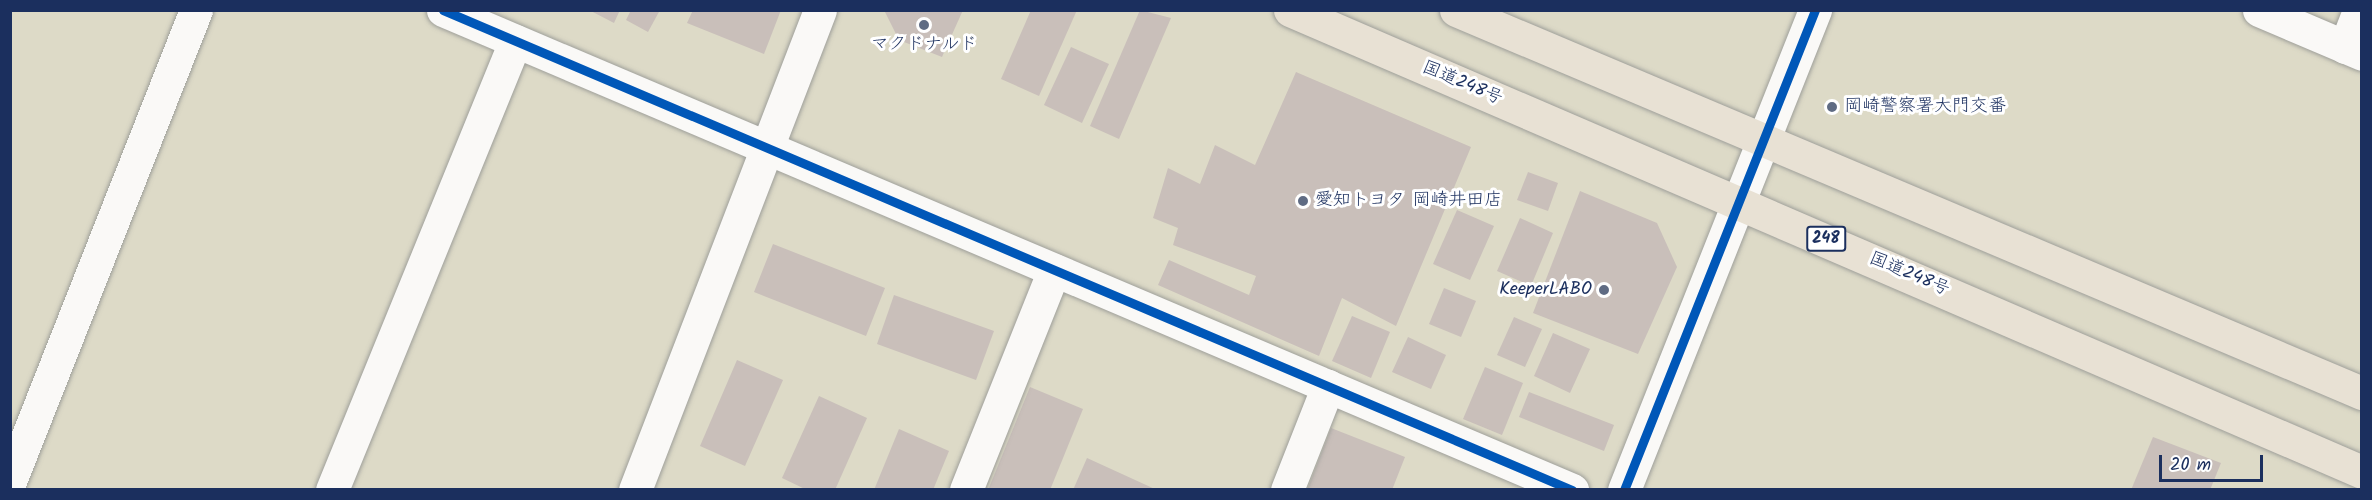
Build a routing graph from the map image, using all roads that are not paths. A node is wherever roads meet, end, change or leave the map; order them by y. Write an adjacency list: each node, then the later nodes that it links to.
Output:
1 (196, 10): 18 (street)
2 (443, 10): 9 (street)
3 (820, 10): 12 (street)
4 (1290, 10): 13 (highway, 国道248号 / 248)
5 (1456, 10): 11 (highway)
6 (1815, 10): 11 (street)
7 (2259, 10): 10 (street)
8 (2359, 10): 10 (street)
9 (515, 41): 12 (street); 19 (street)
10 (2353, 50)
11 (1763, 142): 13 (street); 16 (highway)
12 (767, 148): 14 (street); 20 (street)
13 (1739, 201): 17 (highway, 国道248号 / 248); 24 (street)
14 (1054, 270): 15 (street); 21 (street)
15 (1328, 386): 22 (street); 23 (street)
16 (2361, 393)
17 (2361, 472)
18 (10, 481)
19 (332, 489)
20 (634, 489)
21 (966, 489)
22 (1287, 489)
23 (1572, 489)
24 (1624, 489)

